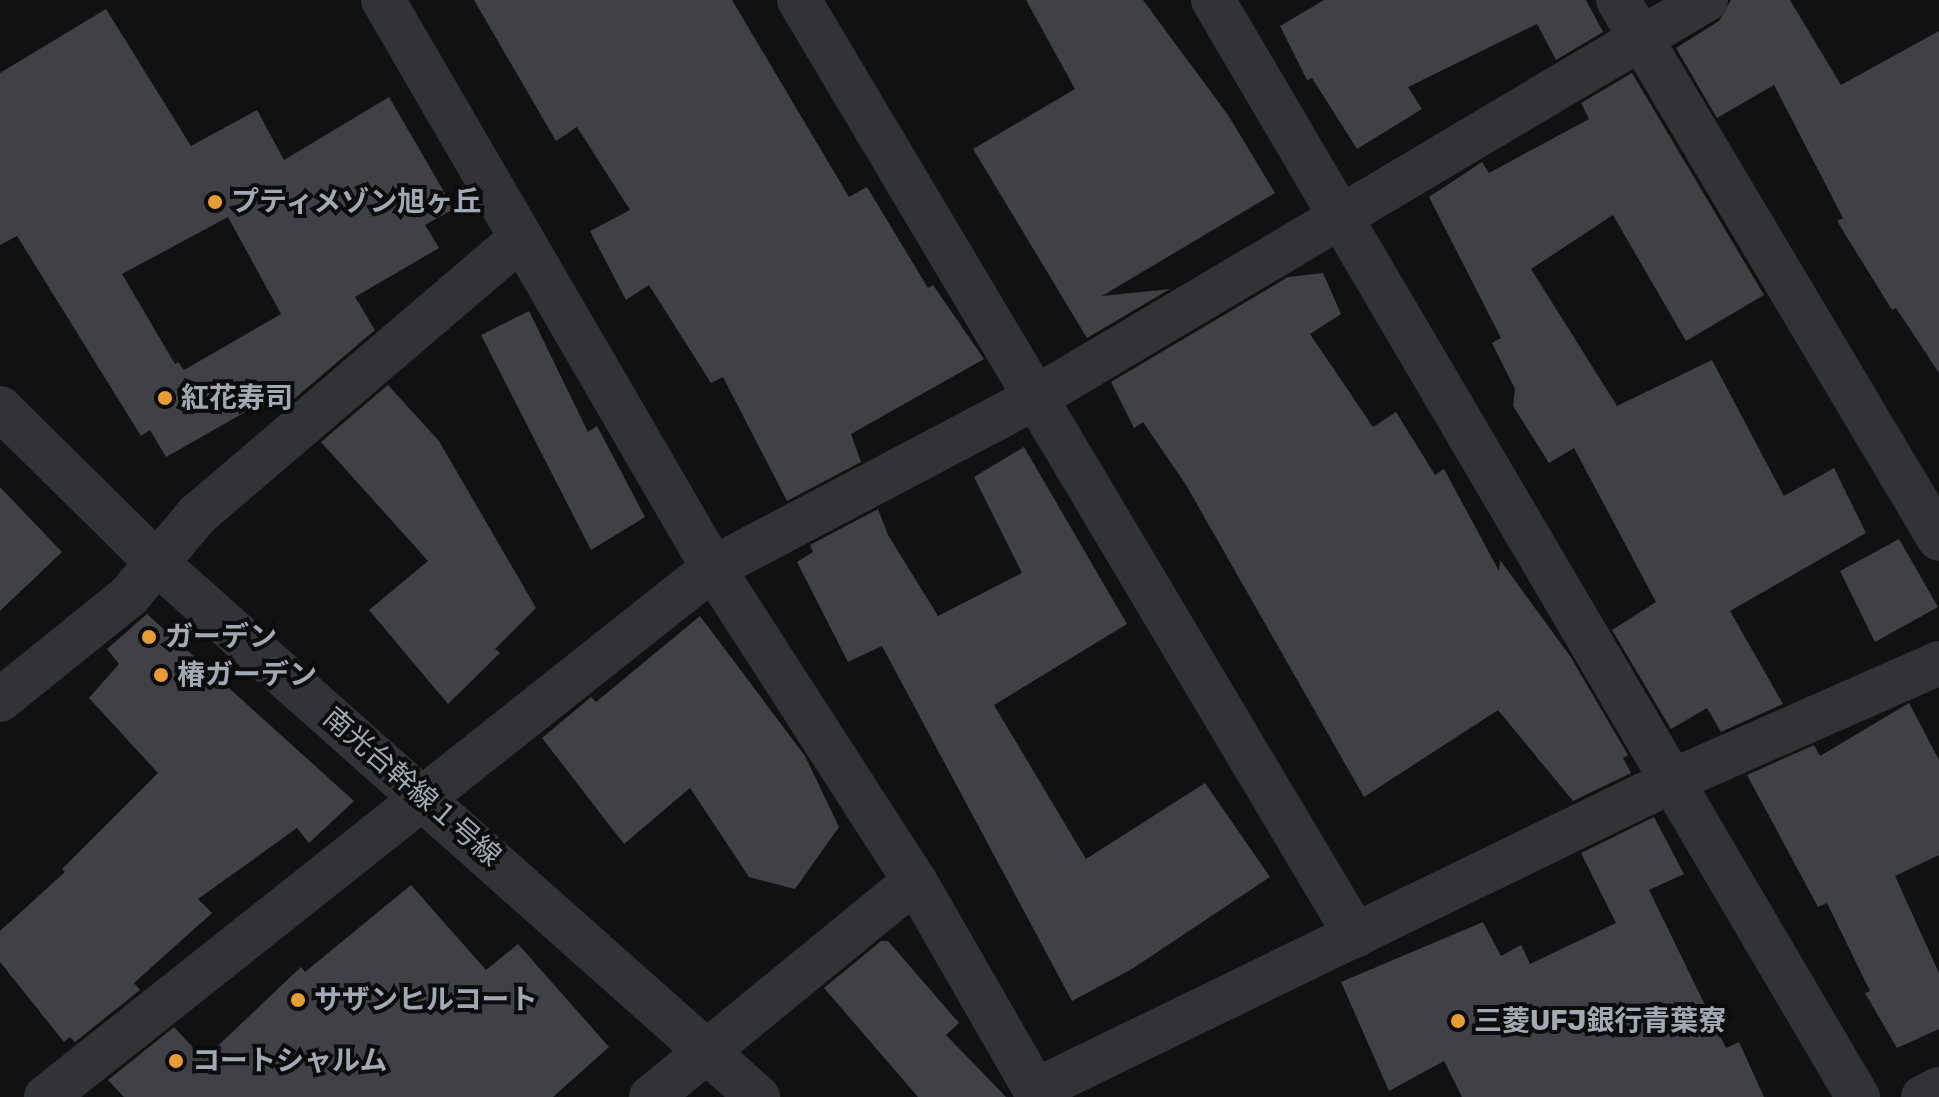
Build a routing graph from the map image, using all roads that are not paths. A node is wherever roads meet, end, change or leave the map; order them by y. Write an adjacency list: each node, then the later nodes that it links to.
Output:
1 (383, 0): 8 (street)
2 (799, 0): 9 (street)
3 (1213, 0): 7 (street)
4 (1618, 0): 6 (street)
5 (1706, 0): 6 (street)
6 (1641, 39): 7 (street); 11 (street)
7 (1342, 212): 9 (street); 16 (street)
8 (521, 238): 12 (street); 13 (street)
9 (1037, 397): 13 (street); 19 (street)
10 (0, 408): 12 (street, 南光台幹線１号線)
11 (1939, 539)
12 (158, 564): 15 (street); 17 (street, 南光台幹線１号線)
13 (713, 568): 17 (street); 18 (street)
14 (1939, 663): 16 (street)
15 (0, 700)
16 (1674, 780): 19 (street); 26 (street)
17 (425, 798): 20 (street, 南光台幹線１号線); 23 (street)
18 (915, 881): 20 (street); 22 (street)
19 (1356, 936): 22 (street)
20 (708, 1051): 24 (street); 25 (street, 南光台幹線１号線)
21 (1939, 1089): 27 (street)
22 (1037, 1093)
23 (46, 1097)
24 (651, 1097)
25 (758, 1097)
26 (1858, 1097)
27 (1923, 1097)

